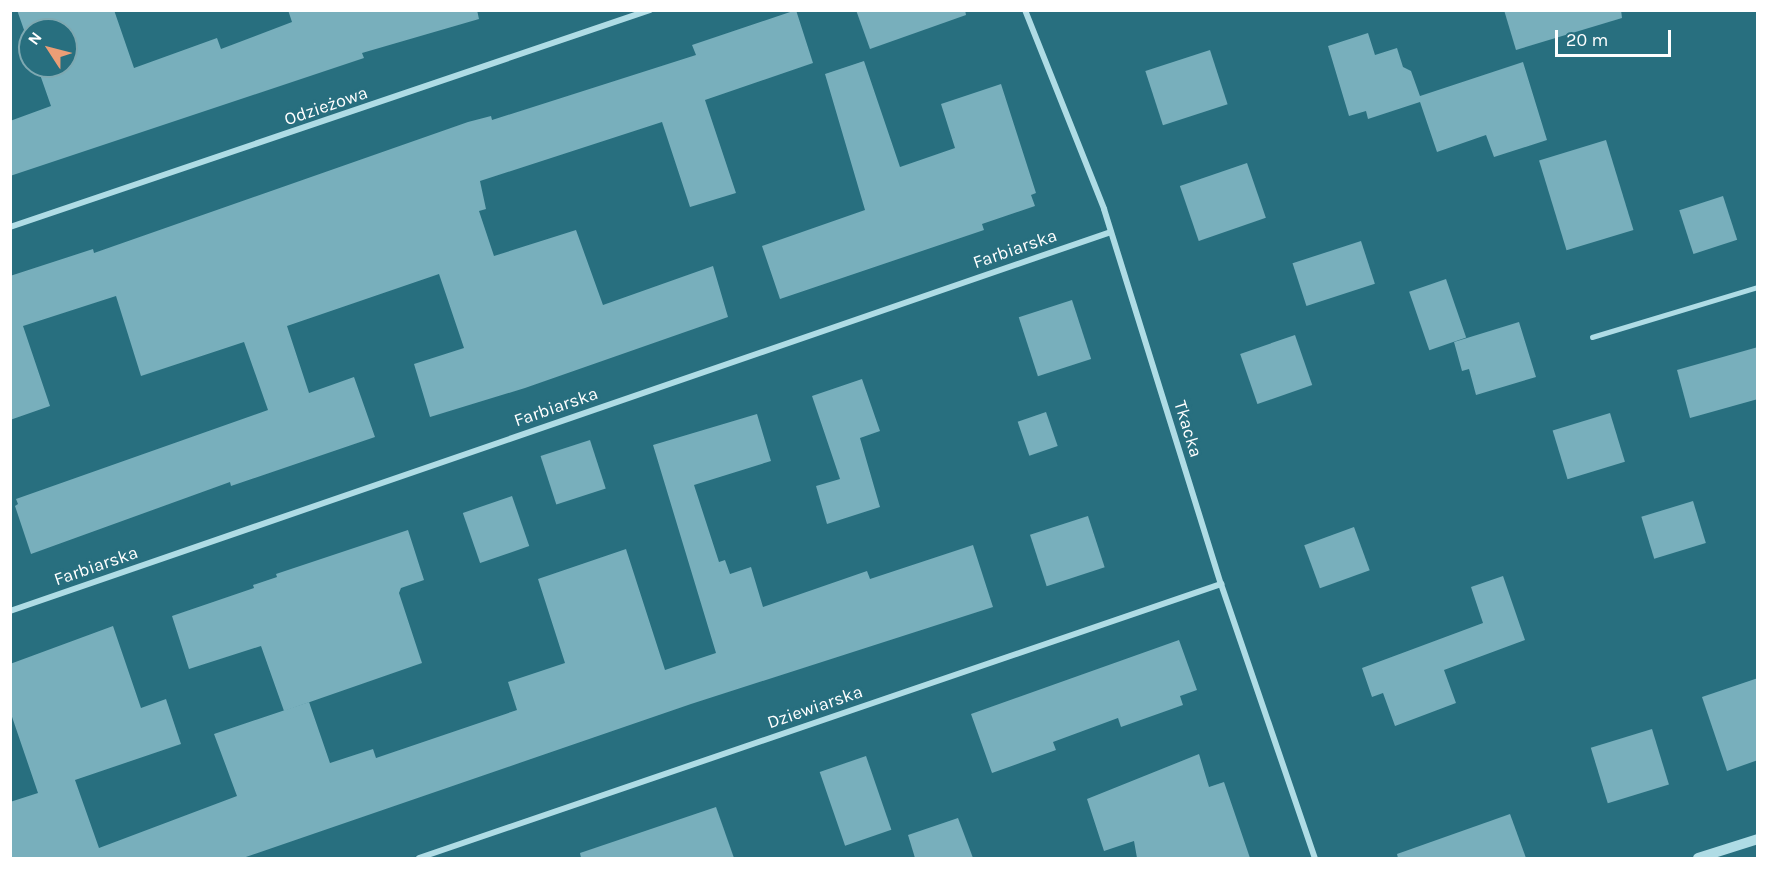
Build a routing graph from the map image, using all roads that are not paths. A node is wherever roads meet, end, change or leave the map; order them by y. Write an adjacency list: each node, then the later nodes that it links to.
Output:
1 (650, 10): 3 (street, Odzieżowa)
2 (1025, 10): 4 (street, Tkacka)
3 (10, 227)
4 (1111, 232): 7 (street, Tkacka); 8 (street, Farbiarska)
5 (1758, 287): 6 (lane)
6 (1592, 337)
7 (1221, 584): 10 (street, Dziewiarska); 11 (street, Tkacka)
8 (10, 611)
9 (1758, 839): 12 (street)
10 (419, 858)
11 (1315, 858)
12 (1698, 858)

